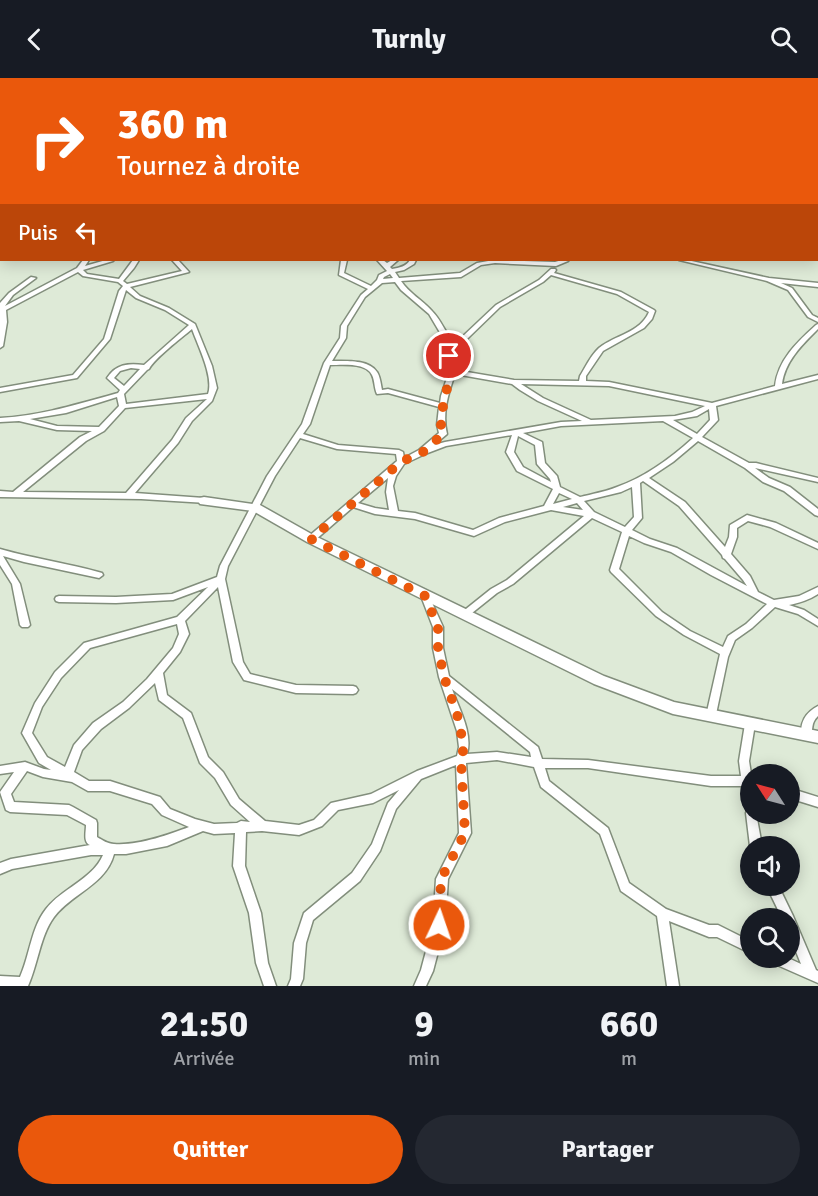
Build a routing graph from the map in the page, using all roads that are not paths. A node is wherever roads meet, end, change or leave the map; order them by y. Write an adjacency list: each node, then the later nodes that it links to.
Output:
1 (85, 261): 14 (street)
2 (107, 261): 14 (street)
3 (135, 261): 20 (street)
4 (176, 261): 23 (street)
5 (344, 261): 24 (street)
6 (381, 261): 15 (street)
7 (394, 261): 15 (street)
8 (413, 261): 15 (street)
9 (490, 261): 18 (street)
10 (509, 261): 11 (street)
11 (564, 261)
12 (566, 261): 16 (street)
13 (686, 261): 19 (street)
14 (79, 269): 20 (street); 25 (street)
15 (389, 269): 18 (street); 21 (street)
16 (549, 273): 30 (street); 36 (street)
17 (33, 278): 25 (street)
18 (397, 280): 21 (street); 30 (street)
19 (769, 280): 22 (street); 26 (street)
20 (120, 281): 23 (street)
21 (380, 281): 24 (street)
22 (818, 285)
23 (126, 286): 27 (street); 38 (street)
24 (371, 288): 31 (street)
25 (1, 311): 29 (street)
26 (818, 320)
27 (194, 325): 32 (street); 40 (street)
28 (818, 326): 37 (street)
29 (0, 346)
30 (459, 350): 33 (street)
31 (327, 363): 43 (street); 50 (street)
32 (147, 368): 39 (street); 39 (street)
33 (452, 372): 35 (street); 43 (street)
34 (817, 378): 37 (street)
35 (514, 382): 36 (street); 47 (street)
36 (582, 382): 41 (street)
37 (778, 388): 41 (street)
38 (0, 390)
39 (122, 391): 42 (street); 44 (street)
40 (211, 396): 42 (street); 60 (street)
41 (712, 405): 45 (street); 51 (street)
42 (123, 406): 48 (street)
43 (443, 406): 52 (street)
44 (19, 419): 46 (street); 48 (street)
45 (665, 419): 47 (street); 51 (street)
46 (0, 420)
47 (588, 421): 49 (street)
48 (101, 429): 59 (street)
49 (516, 432): 52 (street); 57 (street); 57 (street)
50 (299, 435): 53 (street); 65 (street)
51 (697, 438): 54 (street); 56 (street)
52 (423, 452): 53 (street)
53 (401, 462): 63 (street); 66 (street)
54 (748, 466): 55 (street); 67 (street)
55 (818, 480)
56 (639, 481): 62 (street); 69 (street); 73 (street)
57 (556, 489): 62 (street); 64 (street)
58 (0, 494): 59 (street)
59 (15, 494): 60 (street)
60 (128, 496): 61 (street)
61 (204, 501): 65 (main road)
62 (579, 501): 64 (street); 68 (street)
63 (351, 504): 66 (street); 70 (street)
64 (548, 507): 66 (street); 68 (street)
65 (256, 508): 70 (main road); 76 (street)
66 (394, 513)
67 (818, 513)
68 (591, 514): 69 (street); 82 (street)
69 (627, 530): 78 (street); 86 (street)
70 (311, 539): 79 (main road)
71 (818, 546): 73 (street)
72 (0, 552): 75 (street)
73 (726, 556): 78 (street)
74 (0, 558): 85 (street)
75 (99, 575)
76 (220, 579): 80 (street); 83 (street); 89 (street)
77 (818, 590): 81 (street)
78 (754, 592): 81 (street)
79 (425, 596): 82 (main road); 88 (street)
80 (59, 599)
81 (773, 603): 84 (street); 86 (street)
82 (464, 615): 91 (main road)
83 (180, 620): 87 (street); 100 (street)
84 (818, 623)
85 (25, 625)
86 (725, 652): 91 (street)
87 (159, 673): 100 (street); 107 (street)
88 (444, 677): 94 (street); 95 (street)
89 (353, 690)
90 (818, 710): 93 (street)
91 (711, 716): 92 (main road)
92 (750, 724): 93 (main road); 96 (street)
93 (812, 736)
94 (461, 759): 95 (street); 99 (street); 119 (street)
95 (538, 763): 101 (street); 110 (street)
96 (745, 764)
97 (25, 765): 98 (street); 100 (street); 102 (street)
98 (0, 770)
99 (421, 774): 107 (street); 118 (street)
100 (72, 776): 105 (street)
101 (740, 781)
102 (2, 795): 108 (street)
103 (800, 797): 104 (street)
104 (818, 802)
105 (203, 826): 106 (street); 108 (street)
106 (241, 826): 107 (street); 117 (street)
107 (262, 826)
108 (110, 849): 109 (street); 116 (street)
109 (0, 869)
110 (662, 913): 111 (street); 120 (street)
111 (740, 942)
112 (800, 943): 114 (street)
113 (800, 968): 114 (street)
114 (815, 974)
115 (0, 982): 116 (street)
116 (25, 985)
117 (270, 986)
118 (294, 986)
119 (420, 986)
120 (674, 986)

